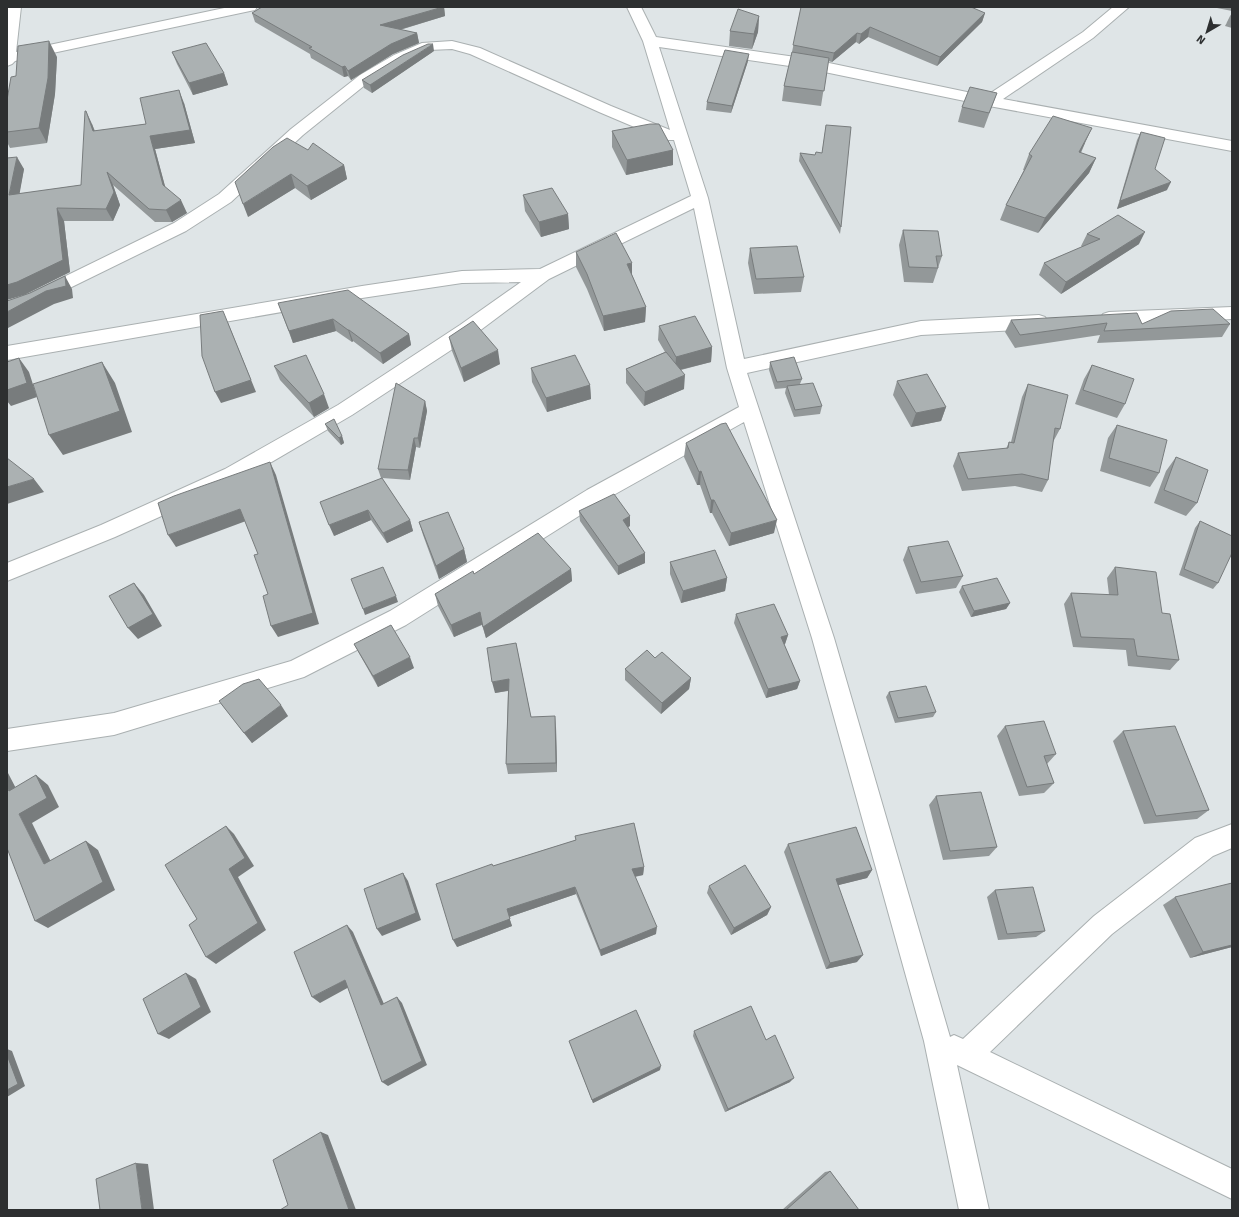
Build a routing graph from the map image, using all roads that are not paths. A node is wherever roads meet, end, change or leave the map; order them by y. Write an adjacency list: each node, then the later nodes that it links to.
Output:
1 (14, 7): 6 (street)
2 (250, 7): 6 (street)
3 (634, 7): 5 (street)
4 (1122, 7): 7 (street)
5 (650, 41): 7 (street); 8 (street)
6 (7, 59)
7 (989, 101): 9 (street)
8 (683, 141): 10 (street); 12 (street)
9 (1232, 146)
10 (700, 198): 11 (street); 17 (street)
11 (543, 275): 16 (street); 19 (street)
12 (7, 309)
13 (1232, 313): 14 (street)
14 (1089, 320)
15 (1057, 321): 17 (street)
16 (7, 353)
17 (736, 368): 18 (street)
18 (749, 410): 20 (street); 22 (street)
19 (7, 572)
20 (7, 740)
21 (1232, 836): 23 (street)
22 (938, 1041): 23 (street); 25 (street)
23 (966, 1055): 24 (street)
24 (1232, 1184)
25 (970, 1208)

